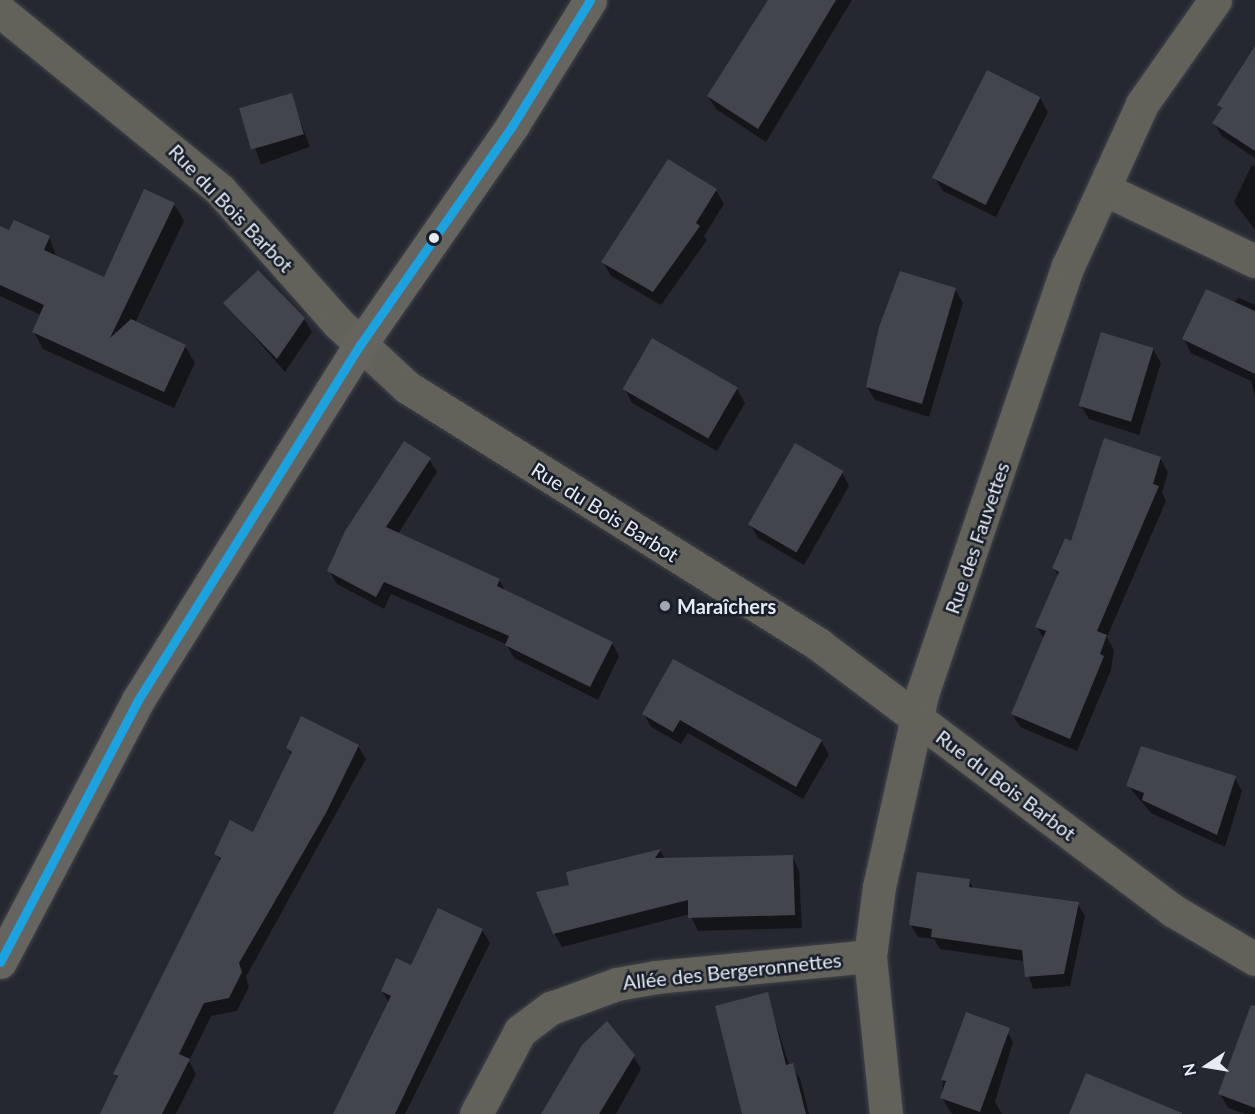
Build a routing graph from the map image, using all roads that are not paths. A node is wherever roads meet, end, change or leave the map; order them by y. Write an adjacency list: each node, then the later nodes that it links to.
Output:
1 (590, 0): 6 (street)
2 (1215, 0): 4 (street, Rue des Fauvettes)
3 (0, 11): 6 (street, Rue du Bois Barbot)
4 (1104, 189): 5 (street); 7 (street, Rue des Fauvettes)
5 (1255, 261)
6 (360, 345): 7 (street, Rue du Bois Barbot); 10 (street)
7 (915, 718): 8 (street, Rue des Fauvettes); 9 (street, Rue du Bois Barbot)
8 (870, 957): 11 (street, Allée des Bergeronnettes); 12 (street, Rue des Fauvettes)
9 (1255, 959)
10 (0, 962)
11 (476, 1114)
12 (886, 1114)

